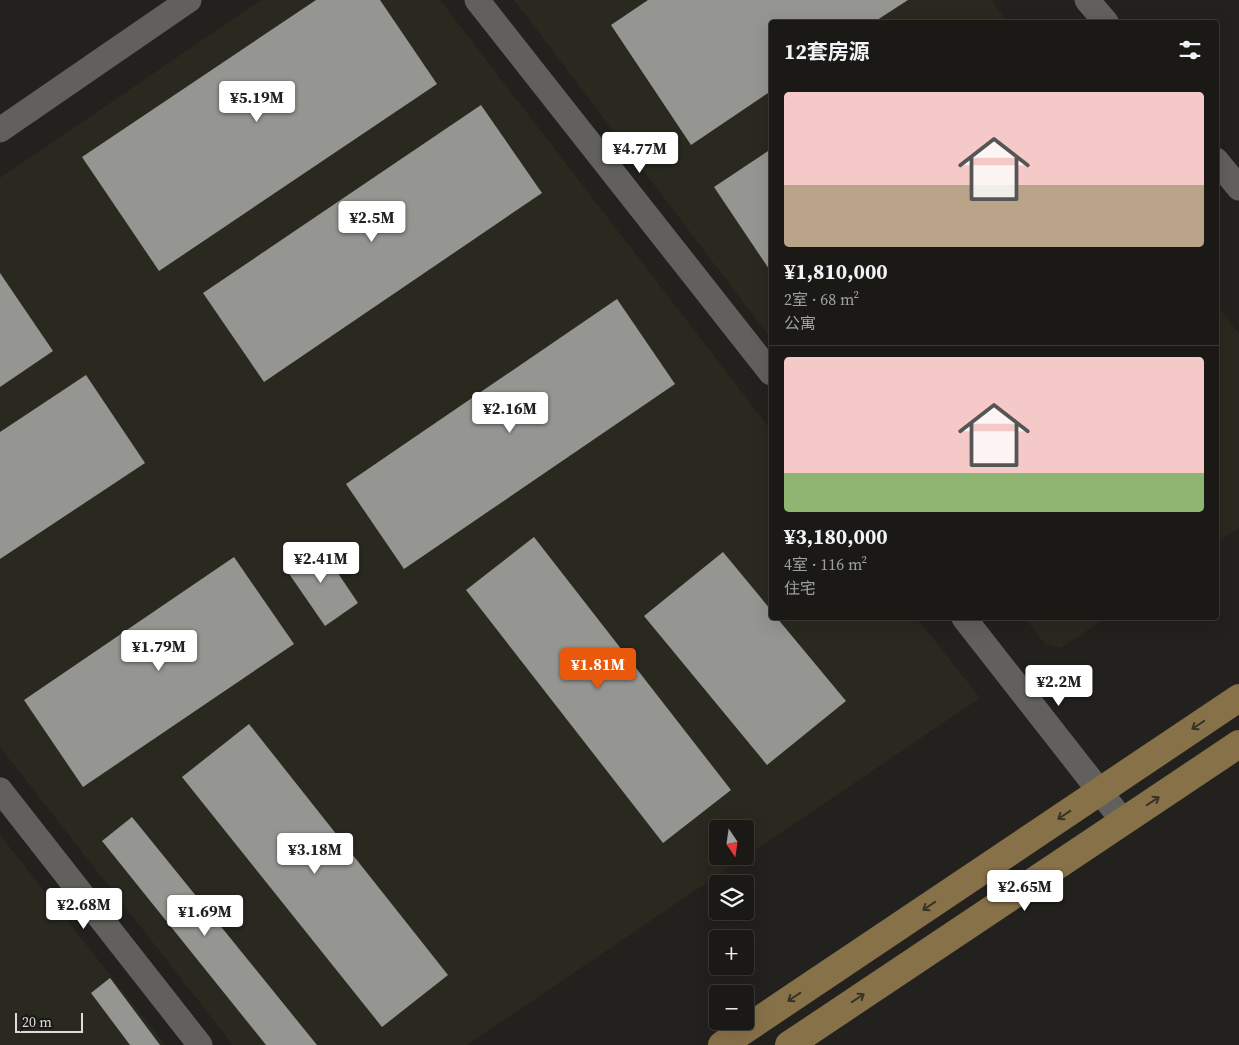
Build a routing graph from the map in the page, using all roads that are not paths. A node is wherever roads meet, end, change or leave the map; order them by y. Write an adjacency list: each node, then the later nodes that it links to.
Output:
1 (189, 0): 5 (street)
2 (477, 0): 8 (street)
3 (1088, 0): 4 (street)
4 (1104, 20)
5 (0, 130)
6 (1219, 164): 7 (street)
7 (1239, 188)
8 (769, 371)
9 (966, 620): 13 (street)
10 (1239, 698): 13 (main road, one-way to 13)
11 (1239, 744): 14 (main road, one-way to 11)
12 (0, 790): 15 (street)
13 (1100, 791): 14 (street); 16 (main road, one-way to 16)
14 (1124, 821): 17 (main road, one-way to 14)
15 (200, 1045)
16 (722, 1045)
17 (789, 1045)

